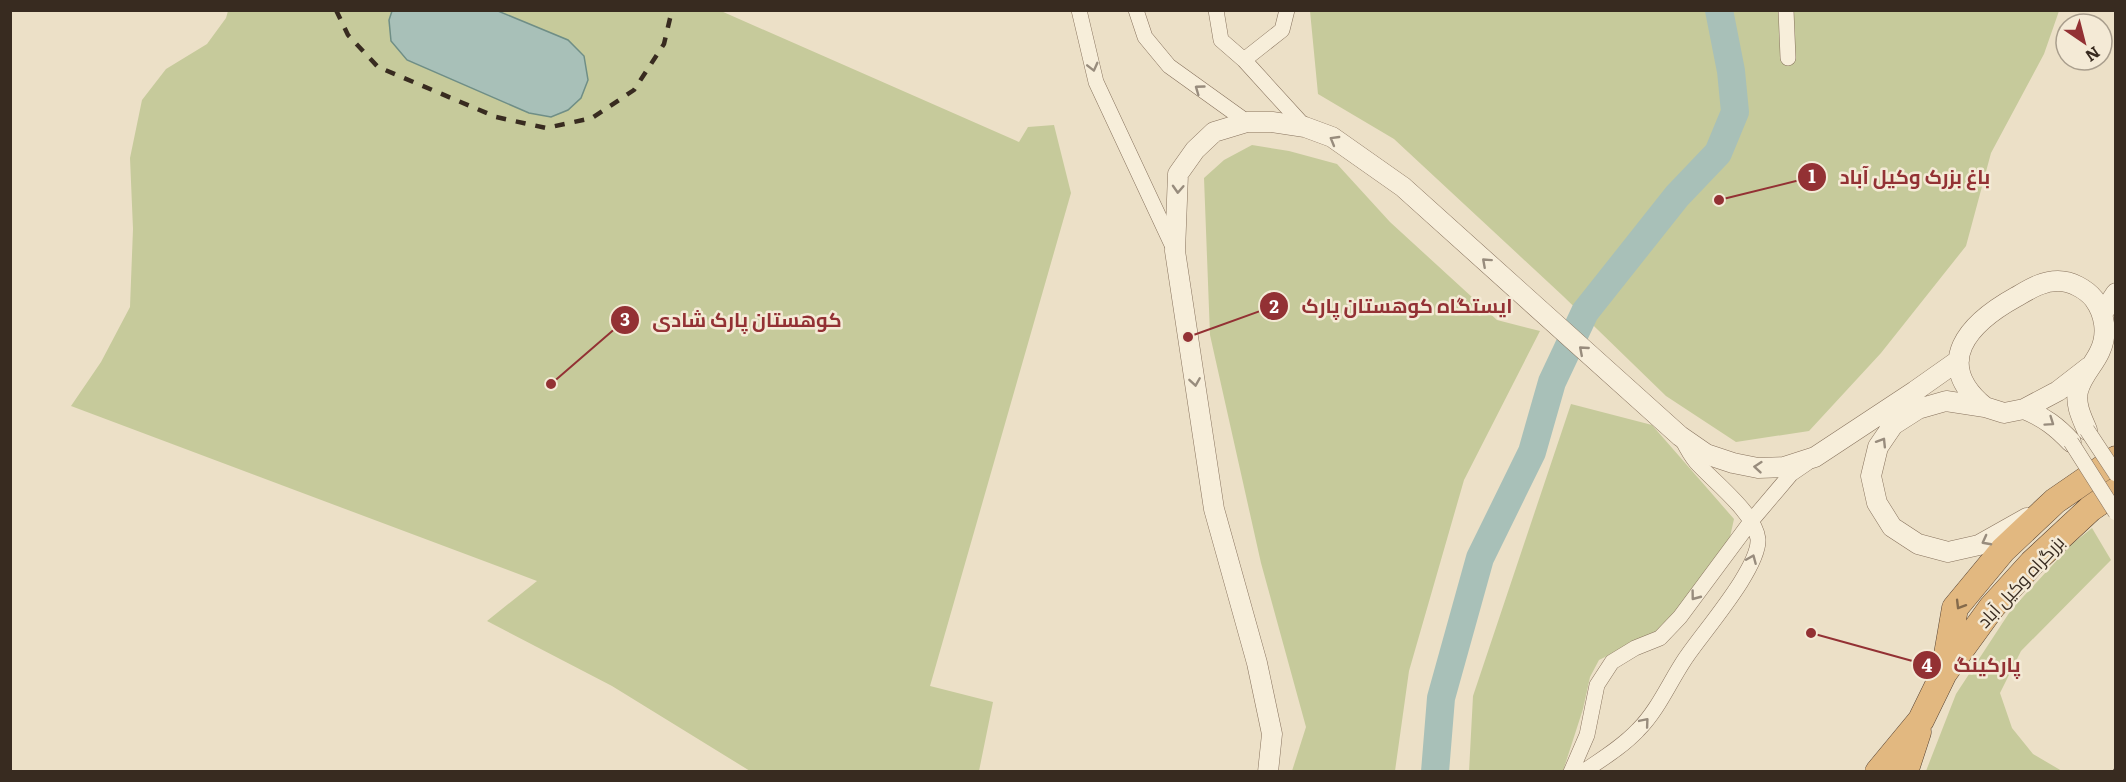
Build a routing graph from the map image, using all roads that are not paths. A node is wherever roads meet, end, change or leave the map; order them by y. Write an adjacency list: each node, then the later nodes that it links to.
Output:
1 (1079, 10): 10 (street, one-way to 10)
2 (1136, 10): 8 (street, one-way to 2)
3 (1216, 10): 7 (street)
4 (1287, 10): 7 (street)
5 (1786, 10): 6 (street)
6 (1788, 58)
7 (1244, 60): 9 (street)
8 (1246, 122): 9 (street); 10 (street, one-way to 10)
9 (1305, 127): 17 (street, one-way to 9)
10 (1174, 251): 30 (street, one-way to 30)
11 (2115, 293): 12 (street)
12 (2102, 314): 13 (street); 14 (street)
13 (1959, 360): 15 (street); 19 (street)
14 (2089, 367): 16 (street); 18 (street)
15 (1985, 407): 16 (street); 23 (street, one-way to 15)
16 (2024, 410): 18 (street, one-way to 18)
17 (1680, 436): 19 (street, one-way to 17); 25 (street)
18 (2079, 436): 21 (street, bridge); 24 (street, bridge)
19 (1815, 457): 25 (street)
20 (2115, 459): 23 (highway)
21 (2115, 474)
22 (2115, 491): 26 (highway, بزرگراه وکیل آباد)
23 (2055, 501): 26 (highway, one-way to 26)
24 (2115, 513)
25 (1752, 520): 28 (street, one-way to 28); 29 (street, one-way to 25)
26 (1944, 673): 27 (highway, بزرگراه وکیل آباد)
27 (1921, 720): 33 (highway, بزرگراه وکیل آباد); 34 (highway)
28 (1587, 735): 29 (street); 31 (street)
29 (1617, 748): 32 (street)
30 (1268, 771)
31 (1571, 771)
32 (1583, 771)
33 (1878, 771)
34 (1905, 771)

